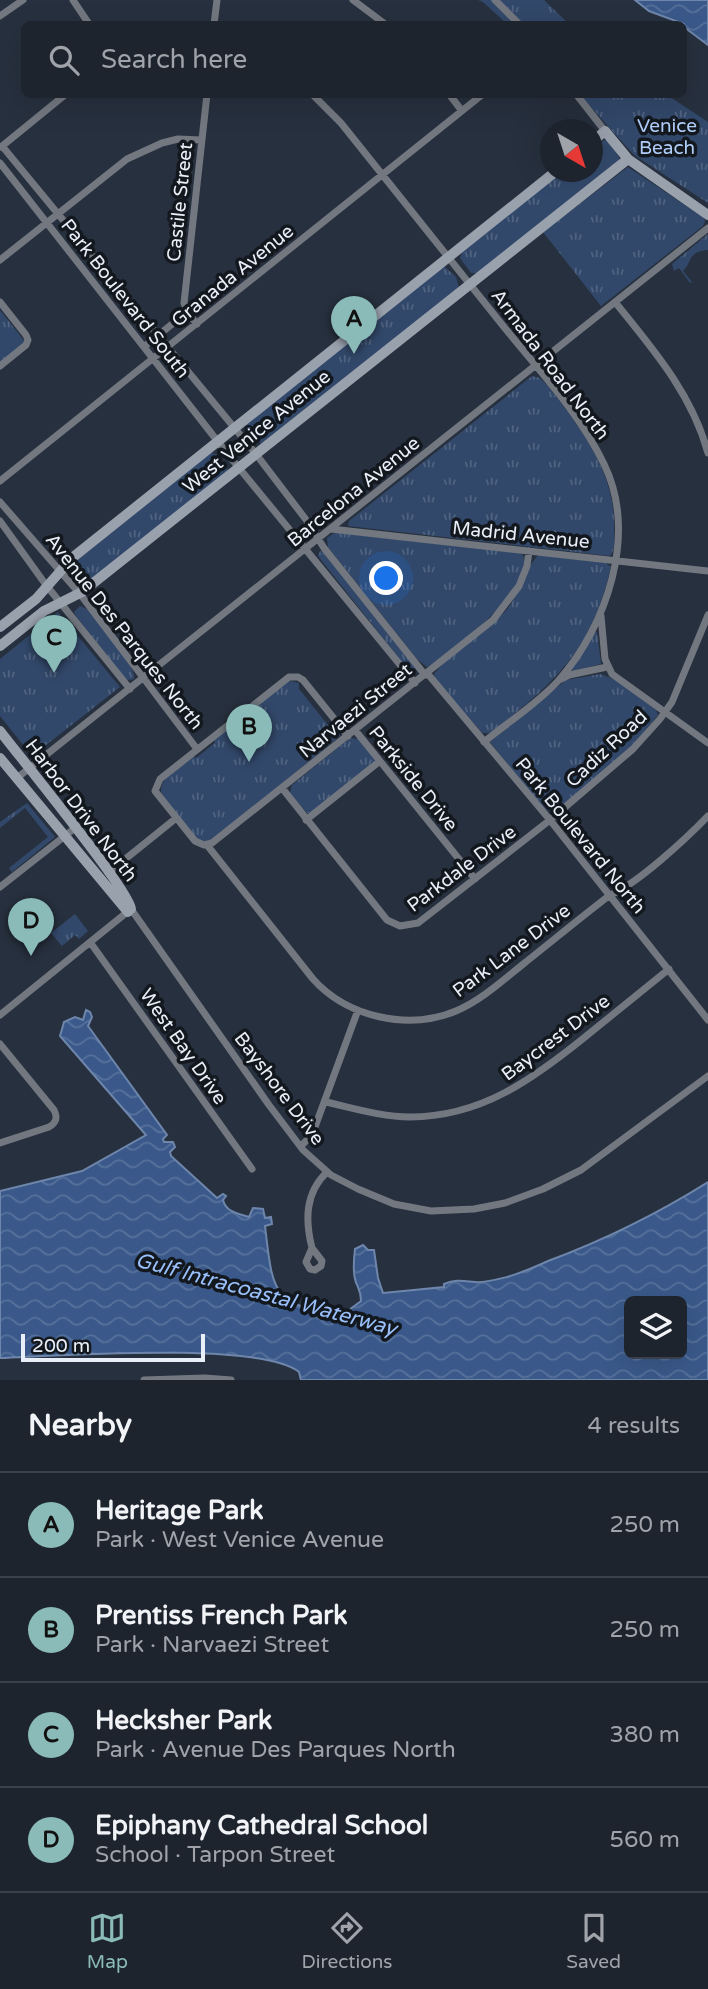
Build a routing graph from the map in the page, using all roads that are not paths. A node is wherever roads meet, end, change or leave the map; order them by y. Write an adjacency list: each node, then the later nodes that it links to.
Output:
1 (23, 0): 7 (street)
2 (73, 0): 8 (street)
3 (217, 0): 9 (street)
4 (353, 0): 6 (street)
5 (495, 0): 11 (street)
6 (363, 3): 10 (street)
7 (0, 16)
8 (87, 21)
9 (215, 21)
10 (382, 21)
11 (516, 21)
12 (61, 98): 21 (street)
13 (206, 98): 20 (street, Castile Street)
14 (316, 98): 24 (street, Armada Road North)
15 (452, 98): 18 (street)
16 (479, 98): 18 (street, Granada Avenue)
17 (579, 98): 19 (street)
18 (463, 111): 24 (street, Granada Avenue)
19 (605, 131): 22 (street)
20 (201, 140): 26 (street); 35 (street, Castile Street)
21 (1, 147): 26 (street, Park Boulevard South)
22 (628, 159): 27 (street); 32 (street, West Venice Avenue)
23 (0, 163): 28 (street, Park Boulevard South)
24 (383, 176): 30 (street, Armada Road North); 36 (street, Granada Avenue)
25 (542, 182): 30 (street, West Venice Avenue)
26 (58, 214): 28 (street); 37 (street, Park Boulevard South)
27 (708, 215)
28 (47, 222): 31 (street); 38 (street, Park Boulevard South)
29 (708, 228): 34 (street, Barcelona Avenue)
30 (448, 257): 32 (street, Armada Road North); 45 (street, West Venice Avenue)
31 (0, 260)
32 (469, 284): 41 (street, Armada Road North); 48 (street, West Venice Avenue)
33 (0, 302): 42 (street)
34 (615, 302): 41 (street, Barcelona Avenue); 44 (street)
35 (187, 312): 36 (street); 37 (street)
36 (197, 324): 39 (street, Granada Avenue)
37 (157, 336): 38 (street); 39 (street, Park Boulevard South)
38 (145, 346): 40 (street, Park Boulevard South)
39 (168, 347): 40 (street, Granada Avenue); 45 (street, Park Boulevard South)
40 (153, 359): 46 (street, Park Boulevard South); 50 (street, Granada Avenue)
41 (535, 365): 53 (street, Barcelona Avenue); 57 (street, Armada Road North)
42 (0, 366)
43 (708, 422): 44 (street)
44 (699, 425): 47 (street)
45 (234, 428): 46 (street, West Venice Avenue); 48 (street, Park Boulevard North)
46 (218, 441): 49 (street, Park Boulevard South); 58 (street, West Venice Avenue)
47 (708, 453)
48 (256, 454): 49 (street, West Venice Avenue); 54 (street, Park Boulevard North)
49 (239, 467): 55 (street); 61 (street, West Venice Avenue)
50 (0, 481)
51 (0, 502): 58 (street, Avenue Des Parques North)
52 (0, 521): 60 (street, Avenue Des Parques North)
53 (331, 528): 54 (street, Barcelona Avenue); 56 (street, Madrid Avenue)
54 (318, 538): 55 (street, Barcelona Avenue); 68 (street, Park Boulevard North)
55 (305, 549): 69 (street, Barcelona Avenue); 71 (street)
56 (529, 551): 57 (street, Madrid Avenue); 68 (street, Narvaezi Street)
57 (616, 560): 59 (street, Madrid Avenue); 63 (street, Armada Road North)
58 (60, 569): 60 (street, West Venice Avenue); 61 (street, Avenue Des Parques North)
59 (708, 571)
60 (46, 585): 62 (street, Avenue Des Parques North); 65 (street, West Venice Avenue)
61 (80, 594): 62 (street, West Venice Avenue); 69 (street, Avenue Des Parques North)
62 (60, 603): 66 (street, West Venice Avenue); 72 (street, Avenue Des Parques North)
63 (601, 612): 67 (street); 70 (street, Armada Road North)
64 (708, 615): 73 (street, Cadiz Road)
65 (0, 627)
66 (0, 646)
67 (607, 667): 70 (street); 73 (street)
68 (426, 674): 71 (street, Narvaezi Street); 77 (street, Park Boulevard North)
69 (144, 678): 72 (street, Barcelona Avenue); 80 (street, Avenue Des Parques North)
70 (557, 682): 77 (street, Armada Road North)
71 (415, 683): 74 (street, Narvaezi Street)
72 (130, 689): 83 (street, Barcelona Avenue)
73 (665, 713): 78 (street); 89 (street, Cadiz Road)
74 (355, 730): 76 (street, Narvaezi Street); 82 (street, Parkside Drive)
75 (0, 731): 79 (street, Harbor Drive North)
76 (348, 736): 80 (street); 85 (street, Narvaezi Street)
77 (484, 742): 89 (street, Park Boulevard North)
78 (708, 743)
79 (12, 747): 81 (street); 83 (street, Harbor Drive North)
80 (197, 749): 87 (street)
81 (0, 757): 84 (street, Harbor Drive North)
82 (380, 761): 88 (street); 94 (street, Parkside Drive)
83 (29, 769): 84 (street, Barcelona Avenue); 90 (street, Harbor Drive North)
84 (17, 778): 91 (street, Harbor Drive North)
85 (282, 788): 88 (street, Parkdale Drive); 92 (street, Narvaezi Street)
86 (708, 816): 97 (street, Park Lane Drive)
87 (175, 818): 92 (street); 93 (street)
88 (306, 820): 94 (street, Parkdale Drive)
89 (550, 820): 94 (street, Parkdale Drive); 97 (street, Park Boulevard North)
90 (75, 828): 91 (street); 93 (street, Harbor Drive North)
91 (64, 836): 95 (street, Harbor Drive North); 96 (street)
92 (207, 845): 102 (street, Park Lane Drive)
93 (109, 872): 95 (street); 98 (street, Harbor Drive North)
94 (475, 879)
95 (100, 880): 98 (street, Harbor Drive North)
96 (0, 887)
97 (610, 895): 101 (street, Park Boulevard North); 102 (street, Park Lane Drive)
98 (130, 911): 99 (street); 100 (street, Harbor Drive North)
99 (90, 942): 103 (street); 110 (street, West Bay Drive)
100 (157, 946): 109 (street, Bayshore Drive)
101 (669, 970): 104 (street, Park Boulevard North); 107 (street, Baycrest Drive)
102 (358, 1010): 107 (street)
103 (0, 1014)
104 (708, 1020)
105 (0, 1044): 108 (street)
106 (708, 1076): 111 (street, Bayshore Drive)
107 (326, 1102): 109 (street)
108 (0, 1143)
109 (301, 1146): 111 (street, Bayshore Drive)
110 (252, 1169)
111 (327, 1172): 112 (street)
112 (312, 1248)
113 (206, 1379): 115 (street); 116 (street)
114 (144, 1380): 115 (street)
115 (170, 1380)
116 (230, 1380)

